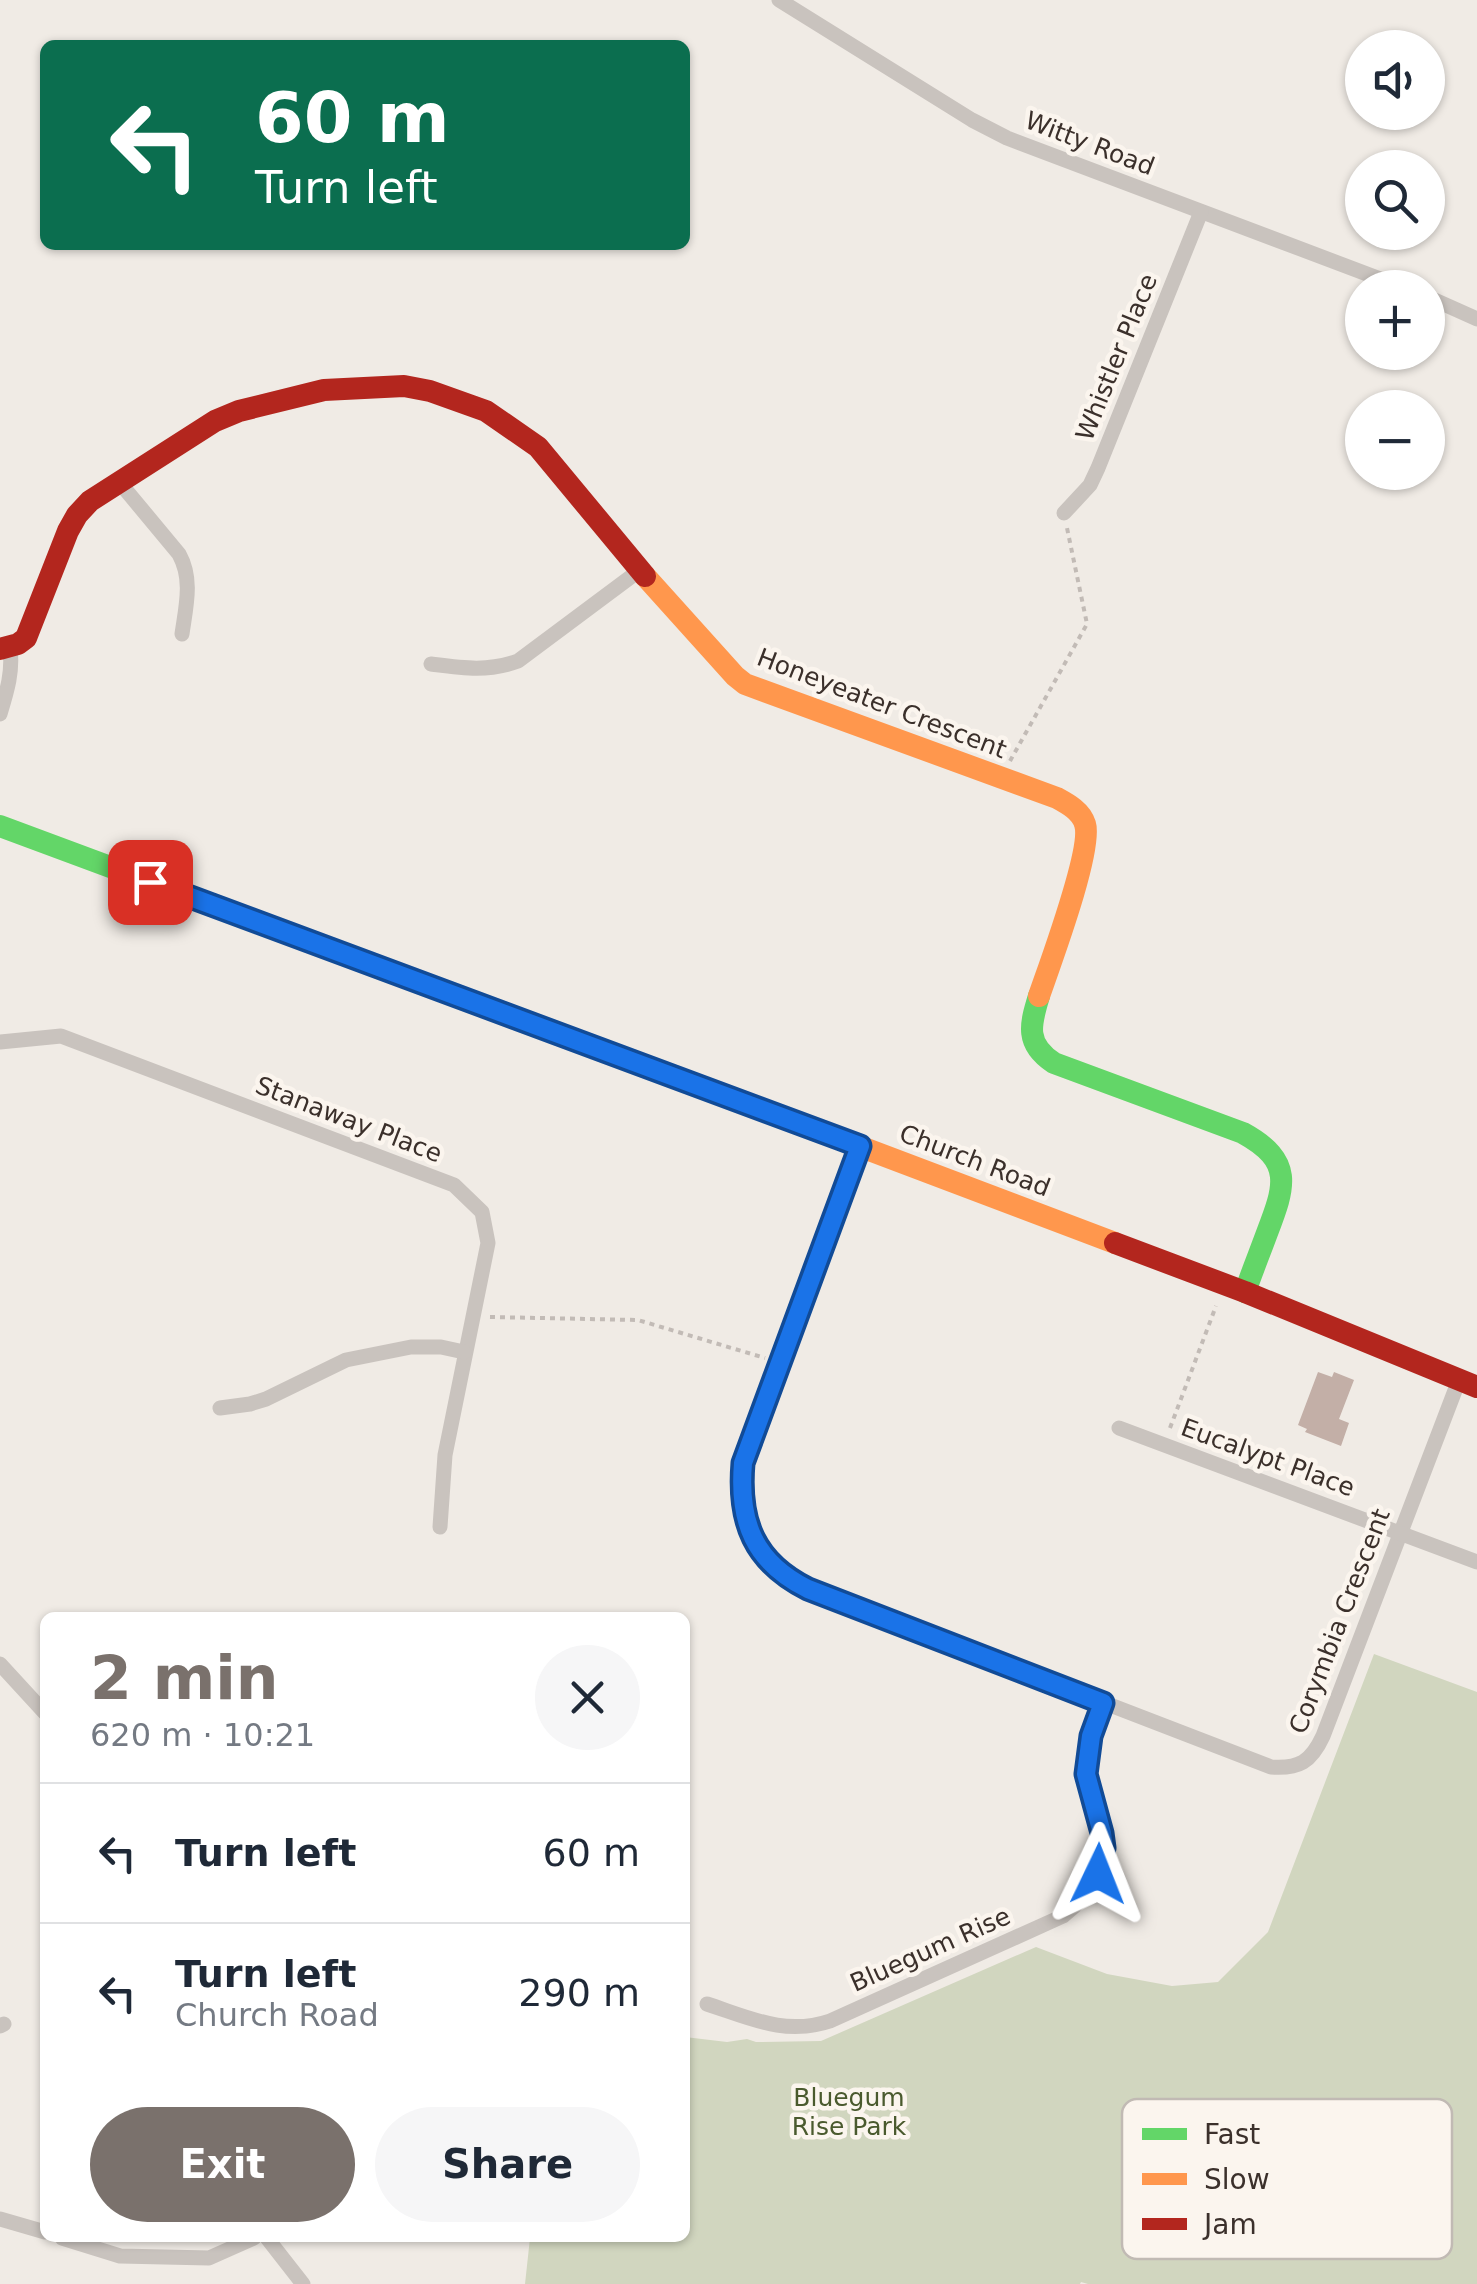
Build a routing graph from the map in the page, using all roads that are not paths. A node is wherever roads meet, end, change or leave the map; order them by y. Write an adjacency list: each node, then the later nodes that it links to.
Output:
1 (779, 0): 2 (street, Witty Road)
2 (1200, 212): 3 (street, Witty Road); 7 (street, Whistler Place)
3 (1356, 270)
4 (1445, 305): 5 (street)
5 (1477, 319)
6 (120, 483): 8 (street, Honeyeater Crescent); 9 (street); 10 (street, Honeyeater Crescent)
7 (1064, 512)
8 (640, 570): 11 (street); 16 (street, Honeyeater Crescent)
9 (182, 634)
10 (5, 648): 12 (street, Honeyeater Crescent)
11 (431, 664)
12 (0, 714)
13 (0, 826): 15 (street, Church Road)
14 (0, 1042): 17 (street, Stanaway Place)
15 (860, 1146): 16 (street, Church Road); 25 (street, Corymbia Crescent)
16 (1245, 1292): 18 (street, Church Road)
17 (464, 1352): 19 (street); 21 (street, Stanaway Place)
18 (1468, 1384): 22 (street, Corymbia Crescent)
19 (220, 1408)
20 (1119, 1428): 22 (street, Eucalypt Place)
21 (440, 1527)
22 (1400, 1533): 23 (street, Eucalypt Place); 25 (street, Corymbia Crescent)
23 (1477, 1562)
24 (0, 1664): 26 (street)
25 (1103, 1703): 27 (street, Bluegum Rise)
26 (40, 1708)
27 (707, 2004)
28 (0, 2219): 29 (street)
29 (40, 2231)
30 (75, 2242): 31 (street)
31 (245, 2242)
32 (271, 2242): 33 (street)
33 (303, 2284)

